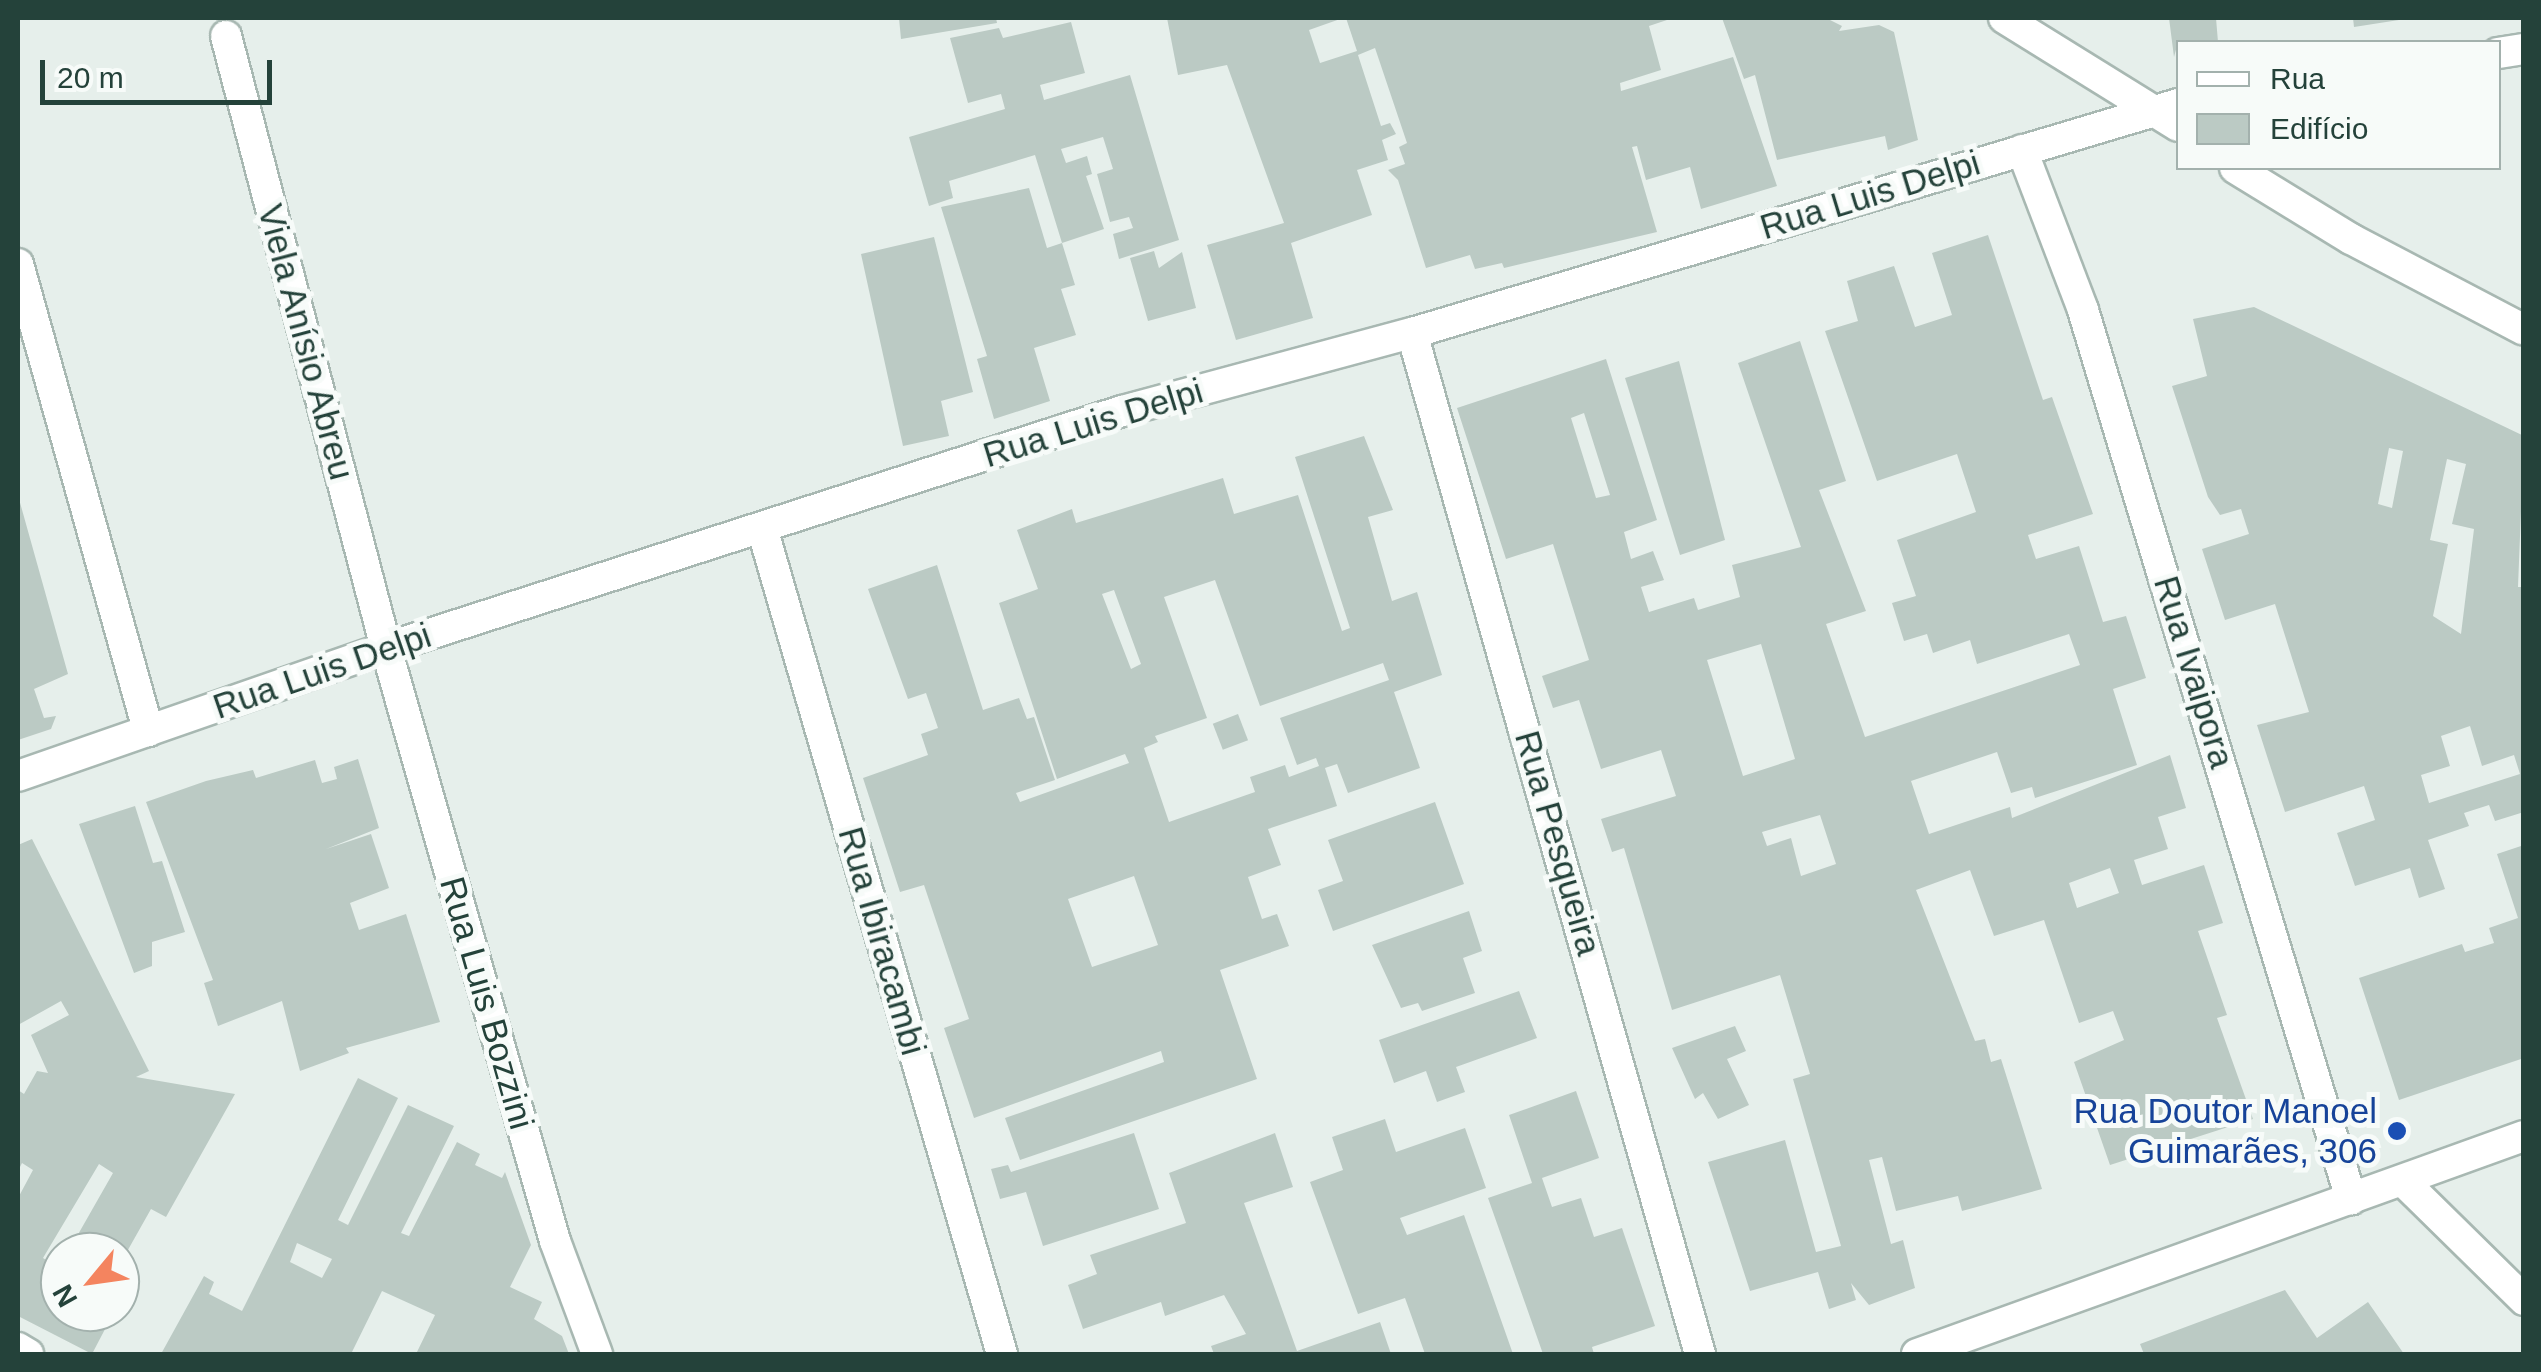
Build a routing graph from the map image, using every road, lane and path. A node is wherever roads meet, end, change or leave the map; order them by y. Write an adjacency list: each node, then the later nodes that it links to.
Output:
1 (2004, 18): 3 (street)
2 (226, 36): 10 (street, Viela Anísio Abreu)
3 (2166, 105): 4 (street, Rua Luis Delpi)
4 (2022, 150): 8 (street, Rua Luis Delpi); 15 (street, Rua Ivaipora)
5 (2238, 170): 7 (street)
6 (18, 264): 11 (street)
7 (2524, 330)
8 (1412, 333): 9 (street, Rua Luis Delpi); 21 (street, Rua Pesqueira)
9 (762, 528): 10 (street, Rua Luis Delpi); 20 (street, Rua Ibiracambi)
10 (386, 648): 11 (street, Rua Luis Delpi); 19 (street, Rua Luis Bozzini)
11 (148, 731): 12 (street, Rua Luis Delpi)
12 (18, 776)
13 (2524, 1136): 14 (street)
14 (2403, 1182): 15 (street); 16 (street)
15 (2351, 1199): 22 (street)
16 (2524, 1300)
17 (18, 1348): 18 (street)
18 (28, 1354)
19 (598, 1354)
20 (1002, 1354)
21 (1700, 1354)
22 (1916, 1354)

